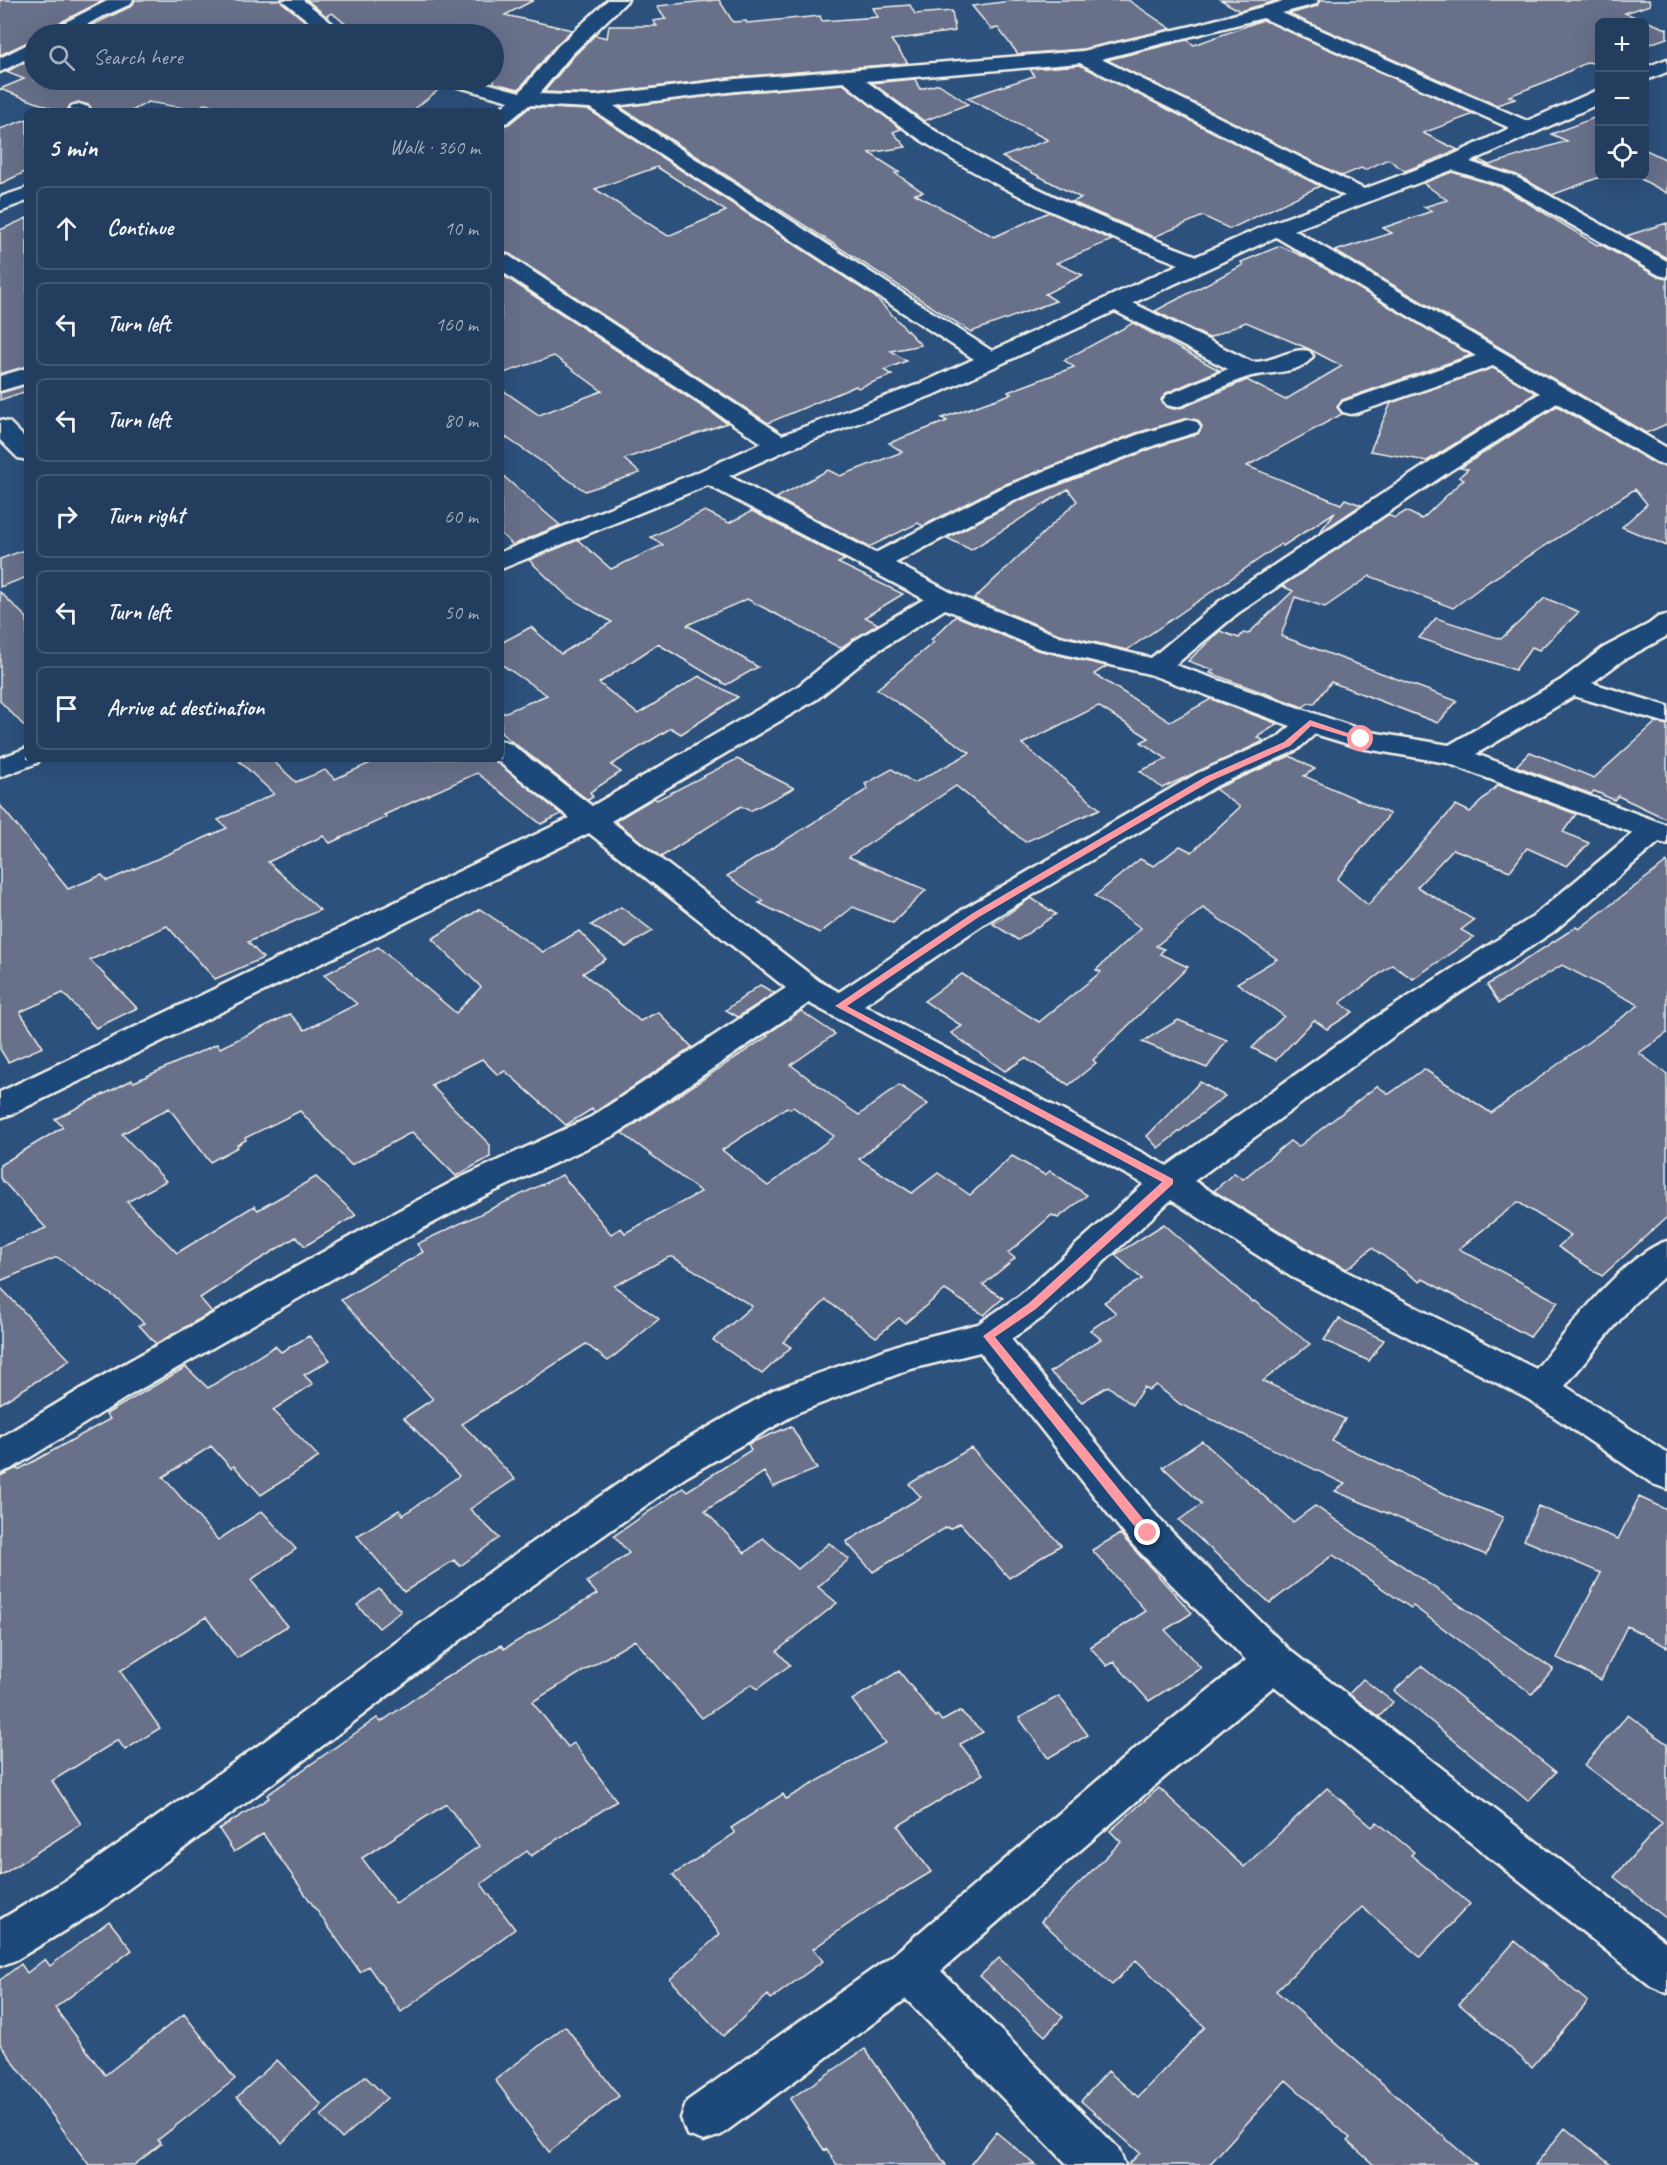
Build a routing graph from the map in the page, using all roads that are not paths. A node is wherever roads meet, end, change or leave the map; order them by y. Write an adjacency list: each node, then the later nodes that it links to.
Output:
1 (124, 0): 6 (street)
2 (291, 0): 7 (street)
3 (620, 0): 16 (street)
4 (1308, 0): 5 (street)
5 (1264, 12): 9 (street); 19 (street)
6 (74, 24)
7 (323, 24)
8 (24, 53): 11 (street)
9 (1083, 57): 13 (street); 24 (street)
10 (1667, 64): 12 (street)
11 (0, 66)
12 (1649, 73)
13 (849, 77): 17 (street); 28 (street)
14 (491, 90): 16 (street)
15 (1595, 97): 19 (street)
16 (524, 99): 17 (street); 18 (street)
17 (595, 102): 33 (street)
18 (504, 116)
19 (1526, 128): 20 (street)
20 (1485, 148): 21 (street); 22 (street)
21 (1451, 163): 22 (street); 24 (street)
22 (1509, 181): 29 (street)
23 (24, 195): 25 (street)
24 (1364, 197): 26 (street)
25 (0, 205)
26 (1278, 230): 28 (street); 32 (street)
27 (504, 263): 42 (street)
28 (1198, 264): 30 (street)
29 (1667, 270)
30 (1116, 303): 33 (street); 34 (street)
31 (1301, 356): 34 (street)
32 (1495, 357): 37 (street); 39 (street)
33 (991, 360): 42 (street)
34 (1247, 369): 38 (street)
35 (24, 376): 36 (street)
36 (0, 384)
37 (1557, 393): 44 (street); 51 (street)
38 (1175, 400)
39 (1351, 407)
40 (0, 427): 43 (street)
41 (1188, 428): 48 (street)
42 (780, 444): 45 (street)
43 (24, 450)
44 (1667, 458)
45 (709, 476): 47 (street); 48 (street)
46 (504, 540): 47 (street)
47 (512, 556)
48 (874, 564): 49 (street)
49 (943, 599): 51 (street); 59 (street)
50 (1667, 623): 52 (street)
51 (1156, 666): 54 (street)
52 (1571, 686): 53 (street); 56 (street)
53 (1667, 716)
54 (1310, 723): 56 (street); 62 (street)
55 (504, 752): 59 (street)
56 (1453, 755): 60 (street)
57 (24, 758): 58 (street)
58 (0, 768)
59 (589, 820): 61 (street); 63 (street)
60 (1660, 833): 64 (street)
61 (808, 989): 62 (street); 68 (street)
62 (840, 1006): 64 (street)
63 (0, 1106)
64 (1169, 1182): 66 (street); 67 (street)
65 (1667, 1254): 67 (street)
66 (988, 1336): 70 (street); 71 (street)
67 (1541, 1389): 69 (street)
68 (0, 1456)
69 (1667, 1473)
70 (1274, 1662): 72 (street); 73 (street)
71 (0, 1946)
72 (909, 1970): 74 (street); 75 (street)
73 (1667, 1971)
74 (704, 2118)
75 (1101, 2165)

